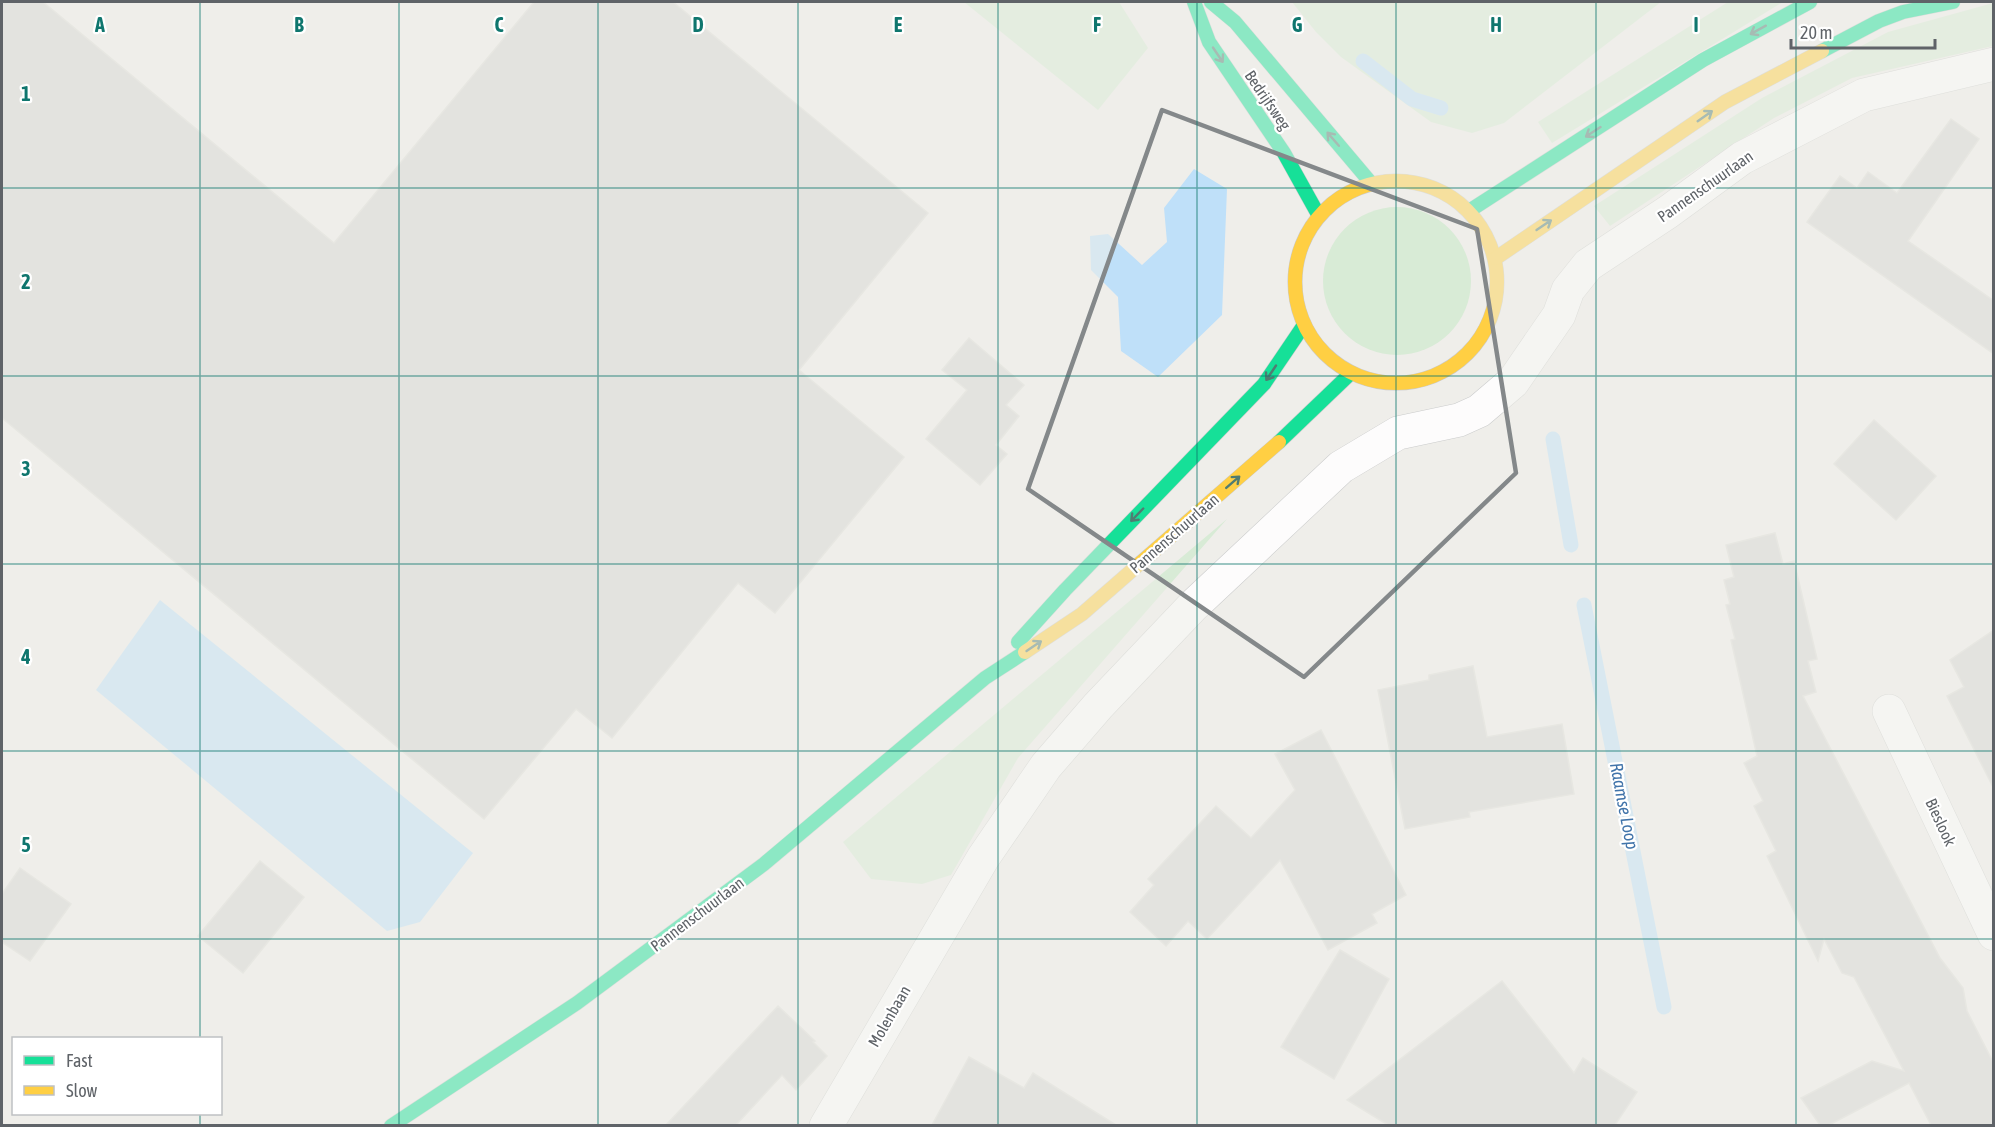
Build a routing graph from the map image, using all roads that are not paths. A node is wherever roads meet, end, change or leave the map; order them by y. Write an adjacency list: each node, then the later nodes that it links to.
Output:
1 (1194, 2): 8 (main road, Bedrijfsweg, one-way to 8)
2 (1211, 2): 6 (main road, Bedrijfsweg, one-way to 2)
3 (1810, 2): 7 (main road, one-way to 7)
4 (1953, 2): 9 (main road, one-way to 4)
5 (1994, 64): 14 (street, Pannenschuurlaan)
6 (1371, 183): 7 (main road); 8 (main road)
7 (1469, 211): 9 (main road)
8 (1318, 216): 10 (main road)
9 (1496, 258): 11 (main road)
10 (1304, 325): 11 (main road); 12 (main road, Pannenschuurlaan, one-way to 12)
11 (1351, 373): 12 (main road, Pannenschuurlaan, one-way to 11)
12 (985, 678): 16 (main road, Pannenschuurlaan)
13 (1889, 711): 15 (street, Bieslook)
14 (954, 909): 17 (street, Molenbaan)
15 (1994, 934)
16 (391, 1125)
17 (826, 1125)

